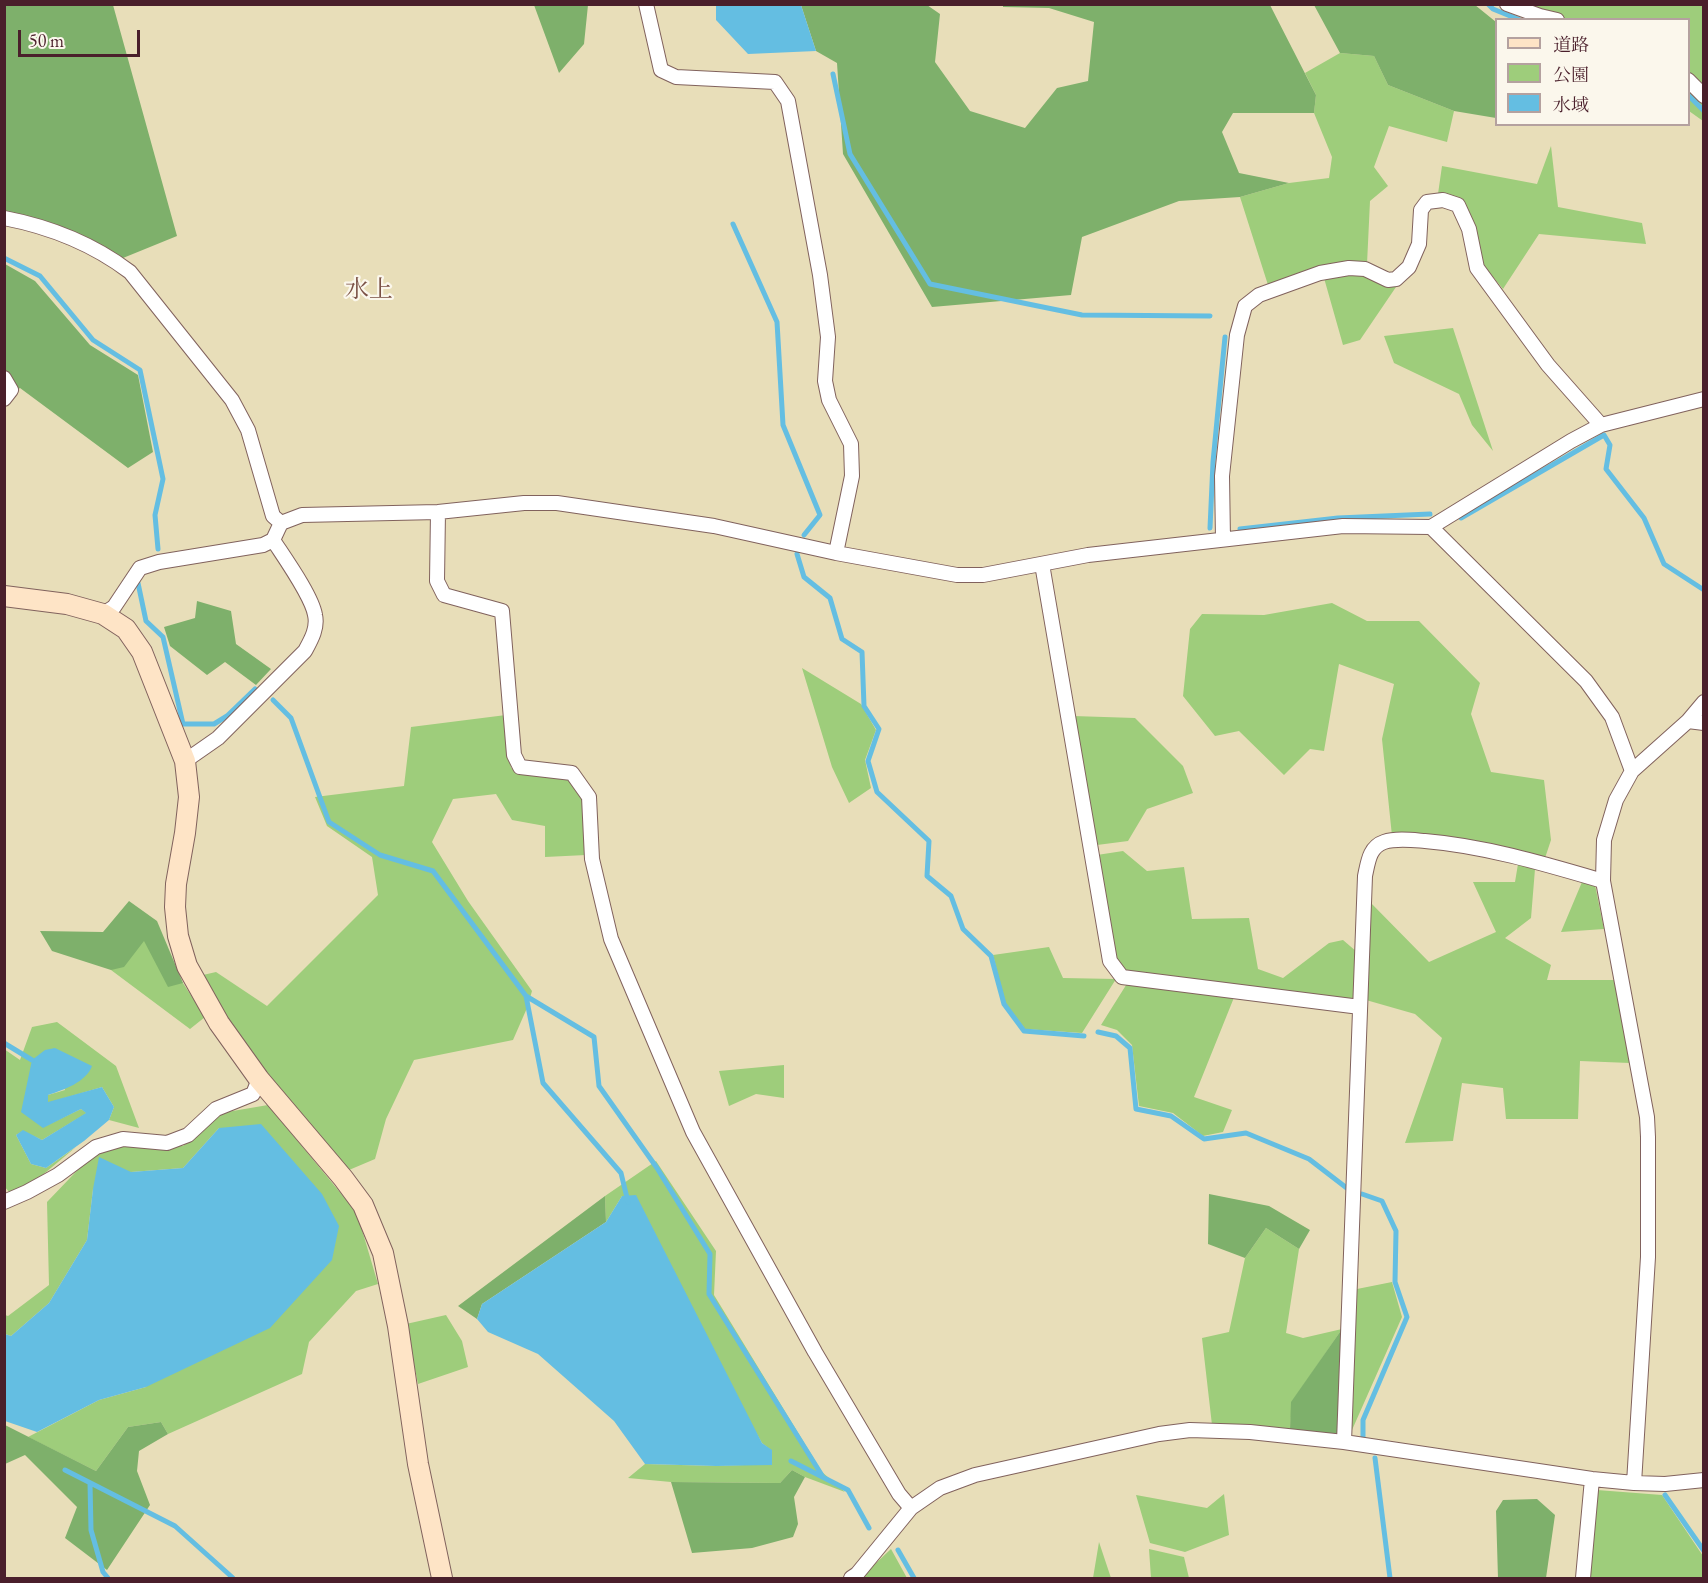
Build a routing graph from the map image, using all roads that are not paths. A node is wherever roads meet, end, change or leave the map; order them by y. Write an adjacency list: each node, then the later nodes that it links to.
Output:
1 (646, 4): 16 (street)
2 (1507, 4): 3 (street)
3 (1548, 18)
4 (1690, 81): 5 (street)
5 (1704, 96)
6 (4, 218): 12 (street)
7 (4, 378): 8 (street)
8 (4, 399)
9 (1704, 399): 10 (street)
10 (1601, 425): 13 (street); 14 (street)
11 (438, 512): 12 (street); 16 (street); 33 (street)
12 (281, 523): 15 (street)
13 (1431, 527): 14 (street); 24 (street)
14 (1223, 539): 17 (street)
15 (273, 540): 19 (street); 23 (street)
16 (836, 553): 17 (street)
17 (1042, 564): 26 (street)
18 (4, 596): 19 (street)
19 (103, 614): 23 (street)
20 (1704, 702): 21 (street)
21 (1689, 721): 22 (street); 24 (street)
22 (1704, 723)
23 (185, 761): 27 (street)
24 (1632, 771): 25 (street)
25 (1603, 881): 26 (street); 32 (street)
26 (1360, 1007): 29 (street)
27 (259, 1079): 28 (street); 34 (street)
28 (4, 1202)
29 (1344, 1442): 30 (street); 33 (street)
30 (1592, 1479): 32 (street); 36 (street)
31 (1704, 1480): 32 (street)
32 (1634, 1483)
33 (911, 1508): 35 (street)
34 (442, 1578)
35 (851, 1578)
36 (1583, 1578)

